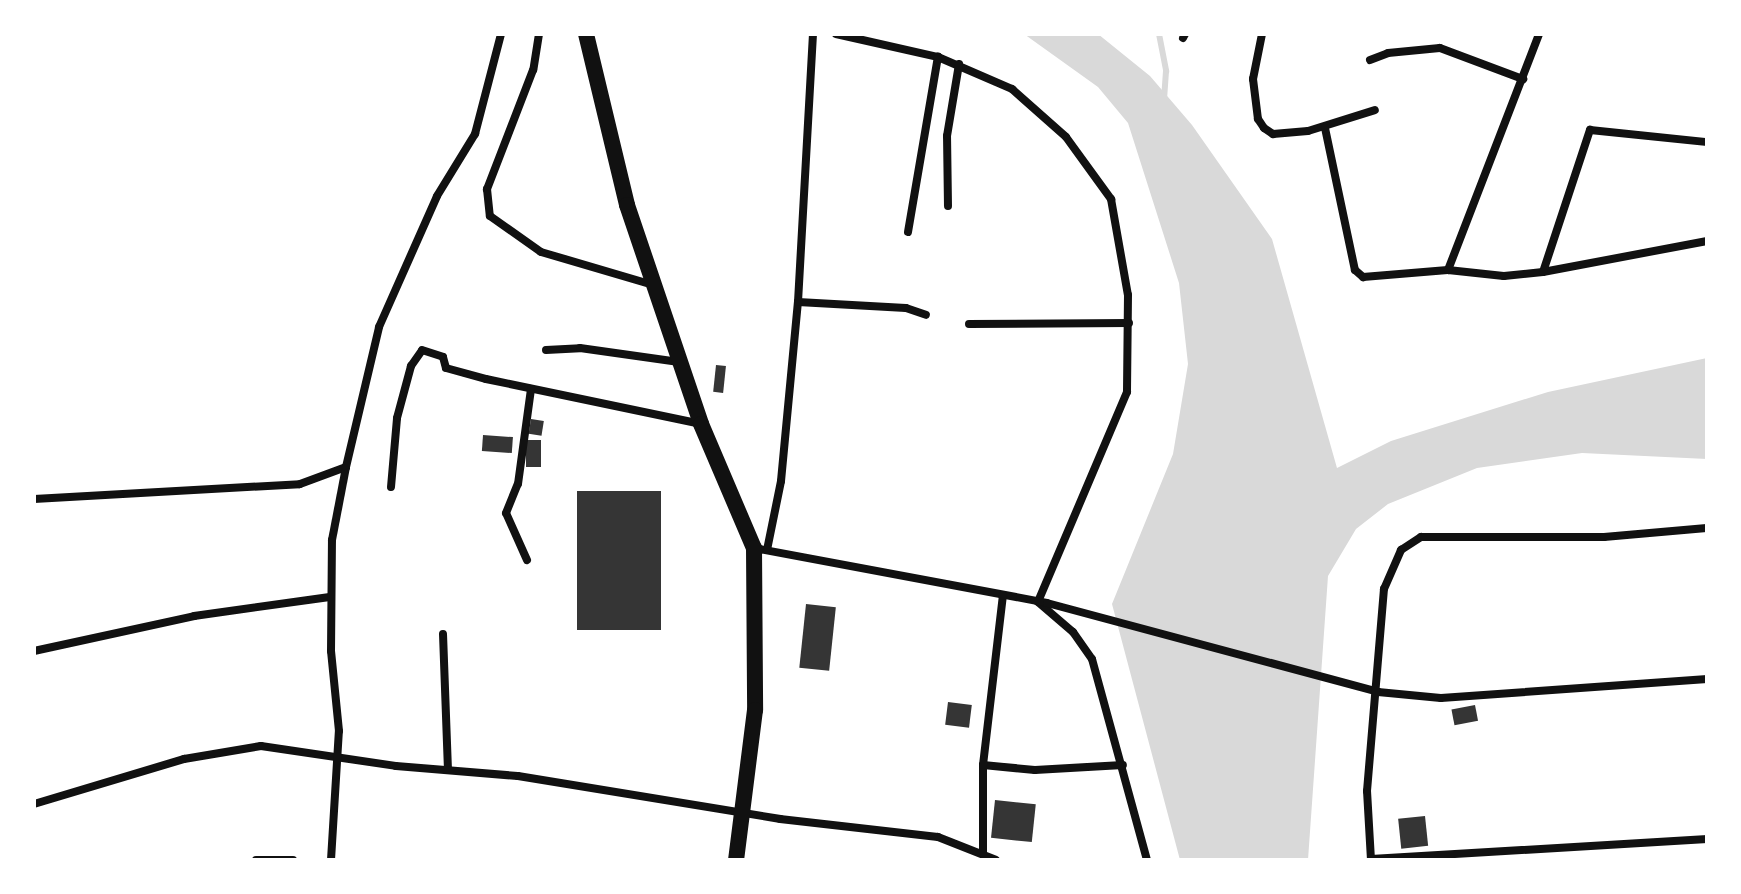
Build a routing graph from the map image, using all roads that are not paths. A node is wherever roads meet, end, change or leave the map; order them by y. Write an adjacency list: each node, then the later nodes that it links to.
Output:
1 (501, 34): 29 (street)
2 (539, 34): 20 (street)
3 (586, 34): 20 (main road)
4 (813, 34): 21 (street)
5 (836, 34): 8 (street)
6 (1262, 34): 13 (street)
7 (1539, 34): 11 (street)
8 (938, 57): 10 (street); 16 (street)
9 (1370, 60): 11 (street)
10 (959, 64): 15 (street); 23 (street)
11 (1523, 79): 18 (street)
12 (1375, 110): 13 (street)
13 (1325, 128): 18 (street)
14 (1707, 142): 19 (street)
15 (948, 206)
16 (908, 232)
17 (1707, 241): 19 (street)
18 (1448, 270): 19 (street)
19 (1543, 272)
20 (654, 285): 26 (main road)
21 (798, 302): 22 (street); 33 (street)
22 (926, 315)
23 (1129, 323): 24 (street); 37 (street)
24 (969, 324)
25 (546, 350): 26 (street)
26 (679, 362): 28 (main road)
27 (531, 389): 28 (street); 30 (street); 34 (street)
28 (701, 424): 33 (main road)
29 (346, 467): 31 (street); 36 (street)
30 (391, 487)
31 (34, 499)
32 (1707, 528): 41 (street)
33 (760, 549): 35 (street); 47 (main road)
34 (527, 560)
35 (1003, 595): 37 (street); 43 (street)
36 (330, 597): 39 (street); 42 (street)
37 (1038, 602): 41 (street); 44 (street)
38 (443, 634): 45 (street)
39 (34, 651)
40 (1707, 679): 41 (street)
41 (1374, 691): 56 (street)
42 (337, 758): 45 (street); 46 (street); 52 (street)
43 (983, 765): 44 (street); 49 (street)
44 (1123, 765): 55 (street)
45 (448, 769): 47 (street)
46 (34, 804)
47 (741, 810): 49 (street); 53 (main road)
48 (1707, 839): 56 (street)
49 (983, 853): 54 (street)
50 (256, 860): 51 (street)
51 (293, 860)
52 (331, 860)
53 (736, 860)
54 (996, 860)
55 (1147, 860)
56 (1371, 860)

